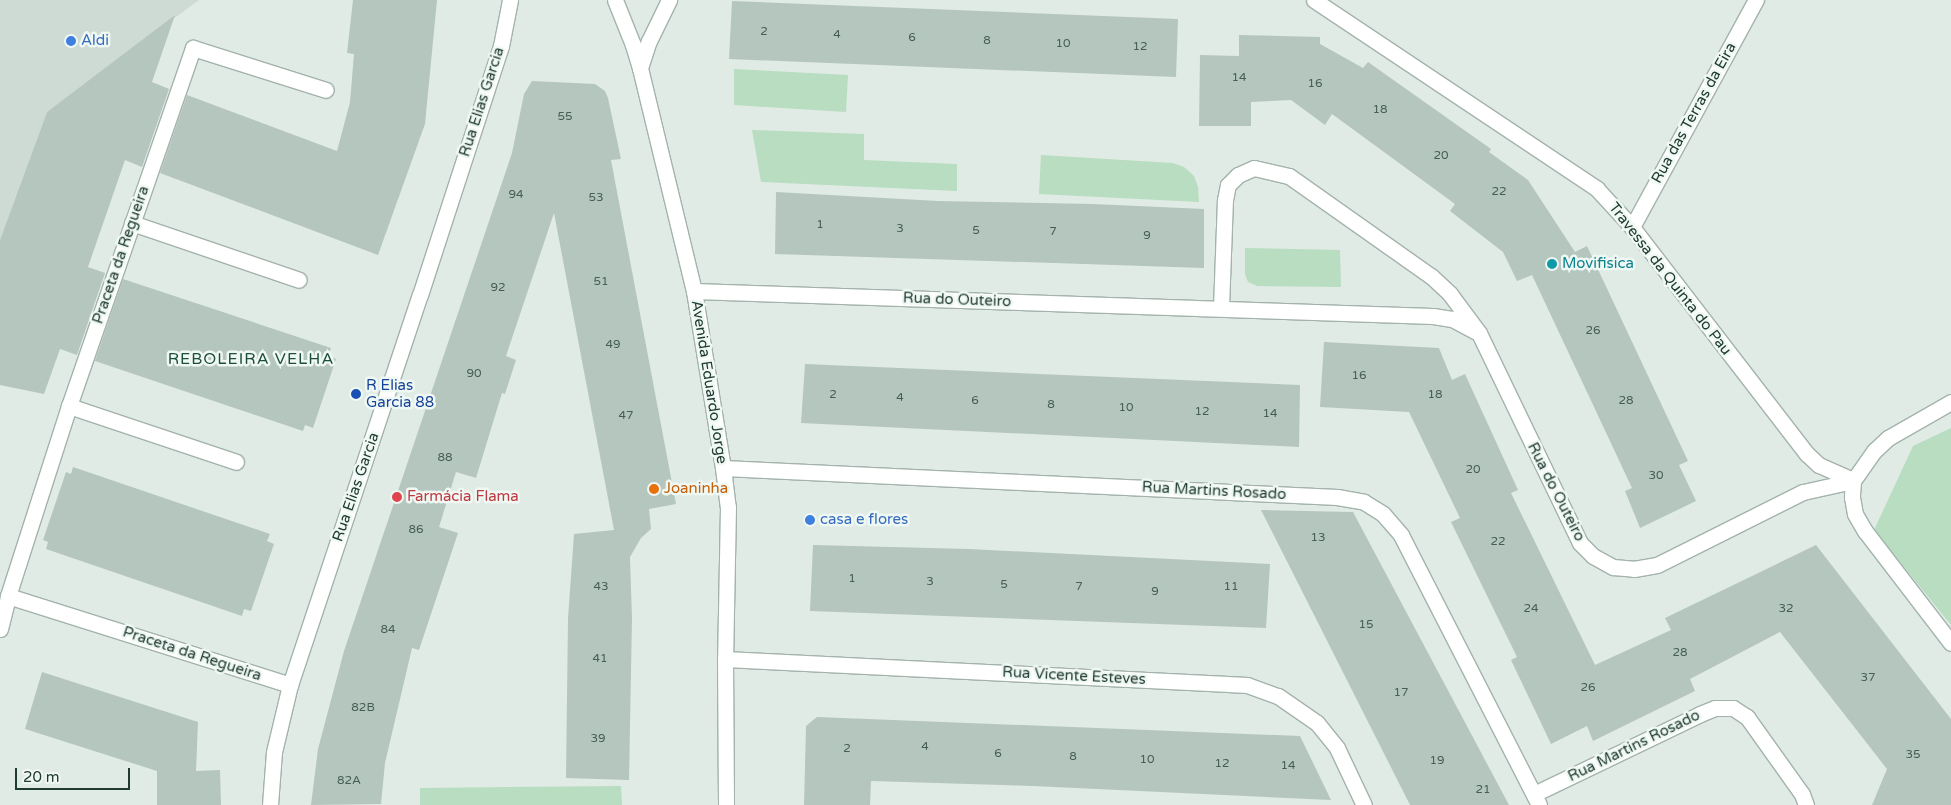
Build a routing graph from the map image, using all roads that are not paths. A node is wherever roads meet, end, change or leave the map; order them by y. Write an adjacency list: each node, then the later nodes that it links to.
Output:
1 (510, 0): 23 (street, Rua Elias Garcia)
2 (615, 0): 6 (street, Avenida Eduardo Jorge)
3 (669, 0): 6 (street)
4 (1314, 0): 9 (street, Travessa da Quinta do Pau)
5 (1756, 0): 9 (street, Rua das Terras da Eira)
6 (640, 68): 11 (street, Avenida Eduardo Jorge)
7 (326, 90): 8 (street, Praceta da Regueira)
8 (132, 223): 10 (street); 15 (street, Praceta da Regueira)
9 (1632, 227): 18 (street, Travessa da Quinta do Pau)
10 (299, 280)
11 (694, 291): 12 (street, Rua do Outeiro); 17 (street, Avenida Eduardo Jorge)
12 (1221, 308): 13 (street, Rua do Outeiro); 13 (street, Rua do Outeiro)
13 (1479, 333): 18 (street, Rua do Outeiro)
14 (1951, 402): 18 (street)
15 (69, 406): 16 (street); 19 (street, Praceta da Regueira)
16 (236, 462)
17 (723, 468): 22 (street, Avenida Eduardo Jorge); 24 (street, Rua Martins Rosado)
18 (1853, 481): 21 (street)
19 (8, 596): 20 (street, Praceta da Regueira); 23 (street, Praceta da Regueira)
20 (0, 629)
21 (1951, 643)
22 (725, 659): 26 (street, Avenida Eduardo Jorge); 27 (street, Rua Vicente Esteves)
23 (290, 685): 25 (street, Rua Elias Garcia)
24 (1536, 800): 28 (street, Rua Martins Rosado)
25 (270, 805)
26 (726, 805)
27 (1364, 805)
28 (1806, 805)

